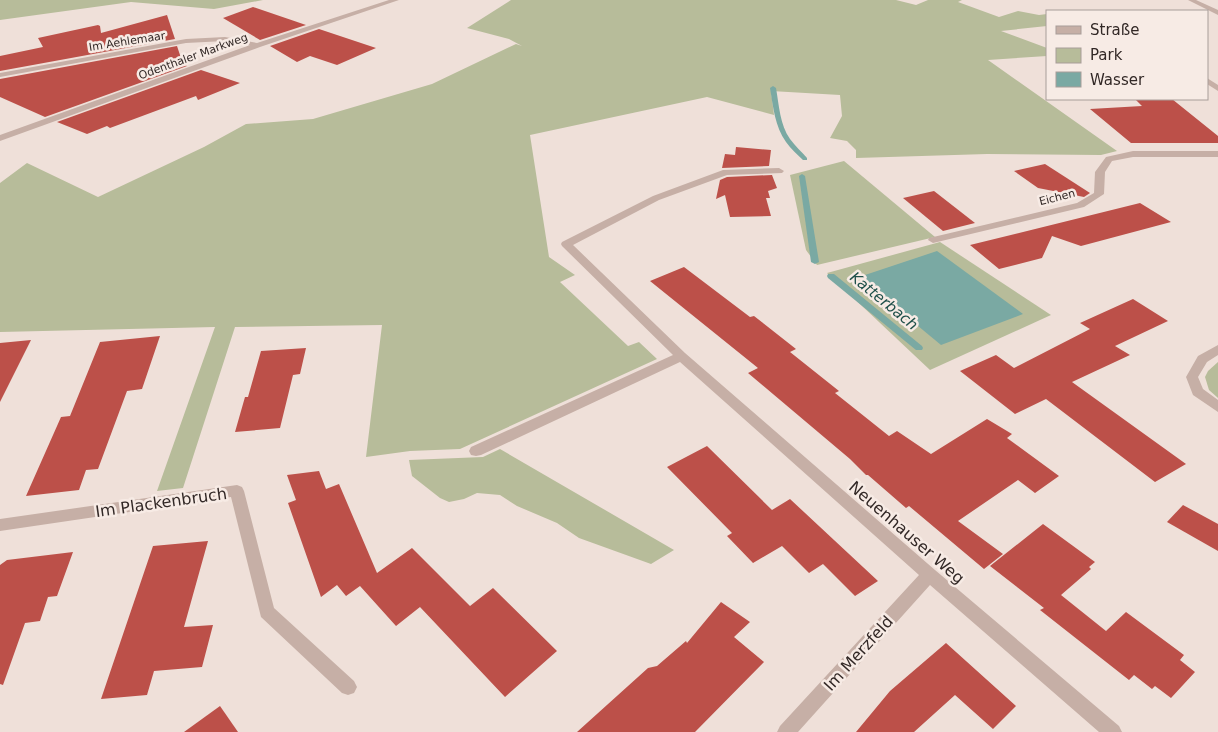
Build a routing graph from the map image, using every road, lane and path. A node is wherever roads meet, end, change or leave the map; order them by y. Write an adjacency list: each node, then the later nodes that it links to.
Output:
1 (396, 0): 4 (street, Odenthaler Markweg)
2 (1191, 0): 3 (street)
3 (1218, 13)
4 (257, 45): 5 (street, Im Aehlemaar); 8 (street, Odenthaler Markweg)
5 (0, 75)
6 (1208, 81): 7 (street)
7 (1218, 89)
8 (0, 138)
9 (1218, 154): 11 (street, Eichen)
10 (778, 171): 13 (street, Neuenhauser Weg)
11 (934, 240)
12 (1218, 349): 14 (street)
13 (681, 356): 15 (street); 17 (street, Neuenhauser Weg)
14 (1218, 407)
15 (476, 451)
16 (0, 525): 18 (street, Im Plackenbruch)
17 (929, 575): 19 (street, Im Merzfeld); 20 (street, Neuenhauser Weg)
18 (348, 687)
19 (786, 732)
20 (1113, 732)

